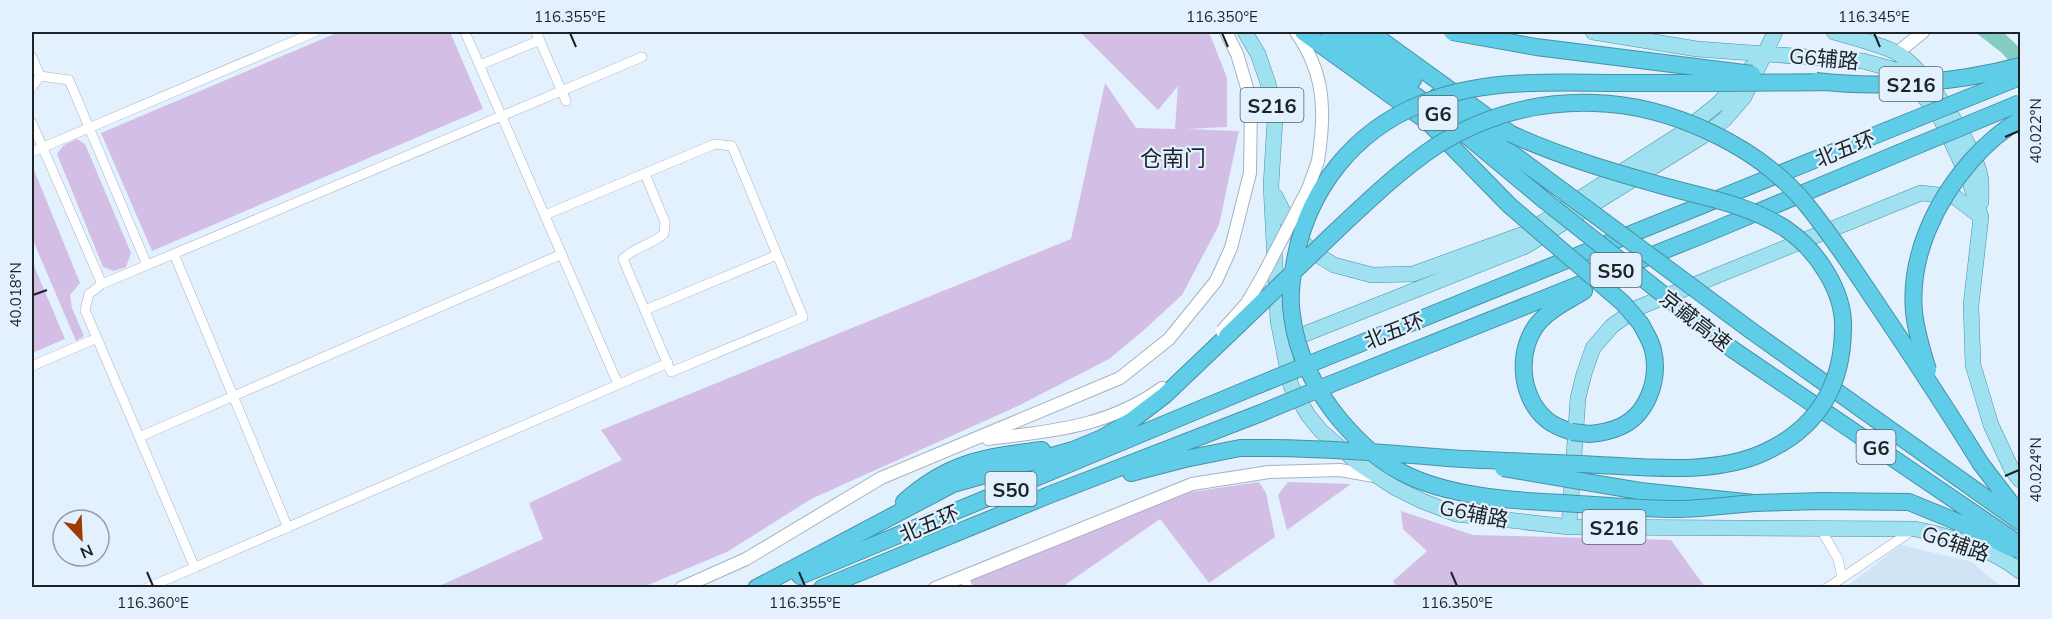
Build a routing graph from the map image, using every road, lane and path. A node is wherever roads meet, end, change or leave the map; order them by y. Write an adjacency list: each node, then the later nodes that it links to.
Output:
1 (315, 32): 32 (street)
2 (465, 32): 20 (street)
3 (1226, 32): 55 (street)
4 (1245, 32): 36 (main road, G6辅路 / S216)
5 (1296, 32): 46 (street, bridge)
6 (1303, 32): 39 (highway, bridge)
7 (1329, 32): 67 (highway, 京藏高速 / G6, bridge)
8 (1348, 32): 62 (highway, 京藏高速 / G6, bridge)
9 (1370, 32): 56 (highway, bridge)
10 (1452, 32): 24 (highway, bridge)
11 (1593, 32): 16 (main road, G6辅路 / S216)
12 (1775, 32): 16 (main road)
13 (1834, 32): 17 (main road)
14 (1923, 32): 17 (street)
15 (538, 36): 20 (street); 26 (street)
16 (1766, 53): 36 (main road); 38 (main road, G6辅路 / S216); 48 (main road)
17 (1897, 53): 38 (main road)
18 (642, 57): 26 (street)
19 (32, 60): 22 (street)
20 (480, 65): 29 (street)
21 (2020, 66): 24 (highway, bridge)
22 (40, 76): 25 (street); 32 (street)
23 (2020, 77): 76 (highway, 北五环 / S50, bridge)
24 (1826, 82): 60 (highway, bridge)
25 (32, 87)
26 (561, 91): 27 (street); 29 (street)
27 (566, 101)
28 (2020, 103): 39 (highway, 北五环 / S50, bridge)
29 (502, 116): 37 (street); 40 (street)
30 (2020, 120): 52 (highway, bridge)
31 (32, 123): 33 (street)
32 (89, 128): 33 (street); 43 (street)
33 (42, 148): 34 (street); 44 (street)
34 (32, 152)
35 (645, 174): 37 (street); 42 (street); 45 (street)
36 (1271, 184): 48 (main road, G6辅路 / S216)
37 (545, 215): 41 (street)
38 (1981, 217): 58 (main road, G6辅路 / S216); 63 (main road)
39 (1715, 230): 59 (highway, 北五环 / S50, bridge)
40 (174, 254): 43 (street); 53 (street)
41 (562, 254): 51 (street); 53 (street)
42 (777, 255): 45 (street); 49 (street)
43 (147, 265): 44 (street)
44 (102, 284): 47 (street)
45 (645, 310): 49 (street)
46 (1224, 334): 52 (highway, bridge); 55 (street); 75 (highway)
47 (97, 339): 50 (street); 54 (street)
48 (1282, 343): 57 (main road, G6辅路 / S216)
49 (668, 363): 51 (street)
50 (32, 366)
51 (618, 384): 64 (street)
52 (1933, 388): 61 (highway, bridge)
53 (233, 396): 54 (street); 64 (street)
54 (139, 437): 69 (street)
55 (970, 441): 74 (street)
56 (1449, 458): 59 (highway, bridge); 60 (highway, bridge)
57 (1376, 476): 63 (main road, G6辅路 / S216); 72 (street)
58 (2020, 480)
59 (1049, 495): 77 (highway, 北五环 / S50)
60 (1754, 503): 68 (highway)
61 (2020, 516)
62 (2020, 522)
63 (1569, 527): 65 (main road, G6辅路 / S216)
64 (288, 528): 69 (street)
65 (1820, 528): 66 (main road, G6辅路 / S216); 71 (street)
66 (1915, 529): 70 (main road, G6辅路 / S216); 71 (street)
67 (2020, 544)
68 (2020, 550)
69 (195, 568): 73 (street)
70 (2020, 571)
71 (1842, 577): 79 (street)
72 (966, 582): 78 (street)
73 (147, 588)
74 (681, 588)
75 (756, 588)
76 (770, 588)
77 (822, 588)
78 (935, 588)
79 (1827, 588)

